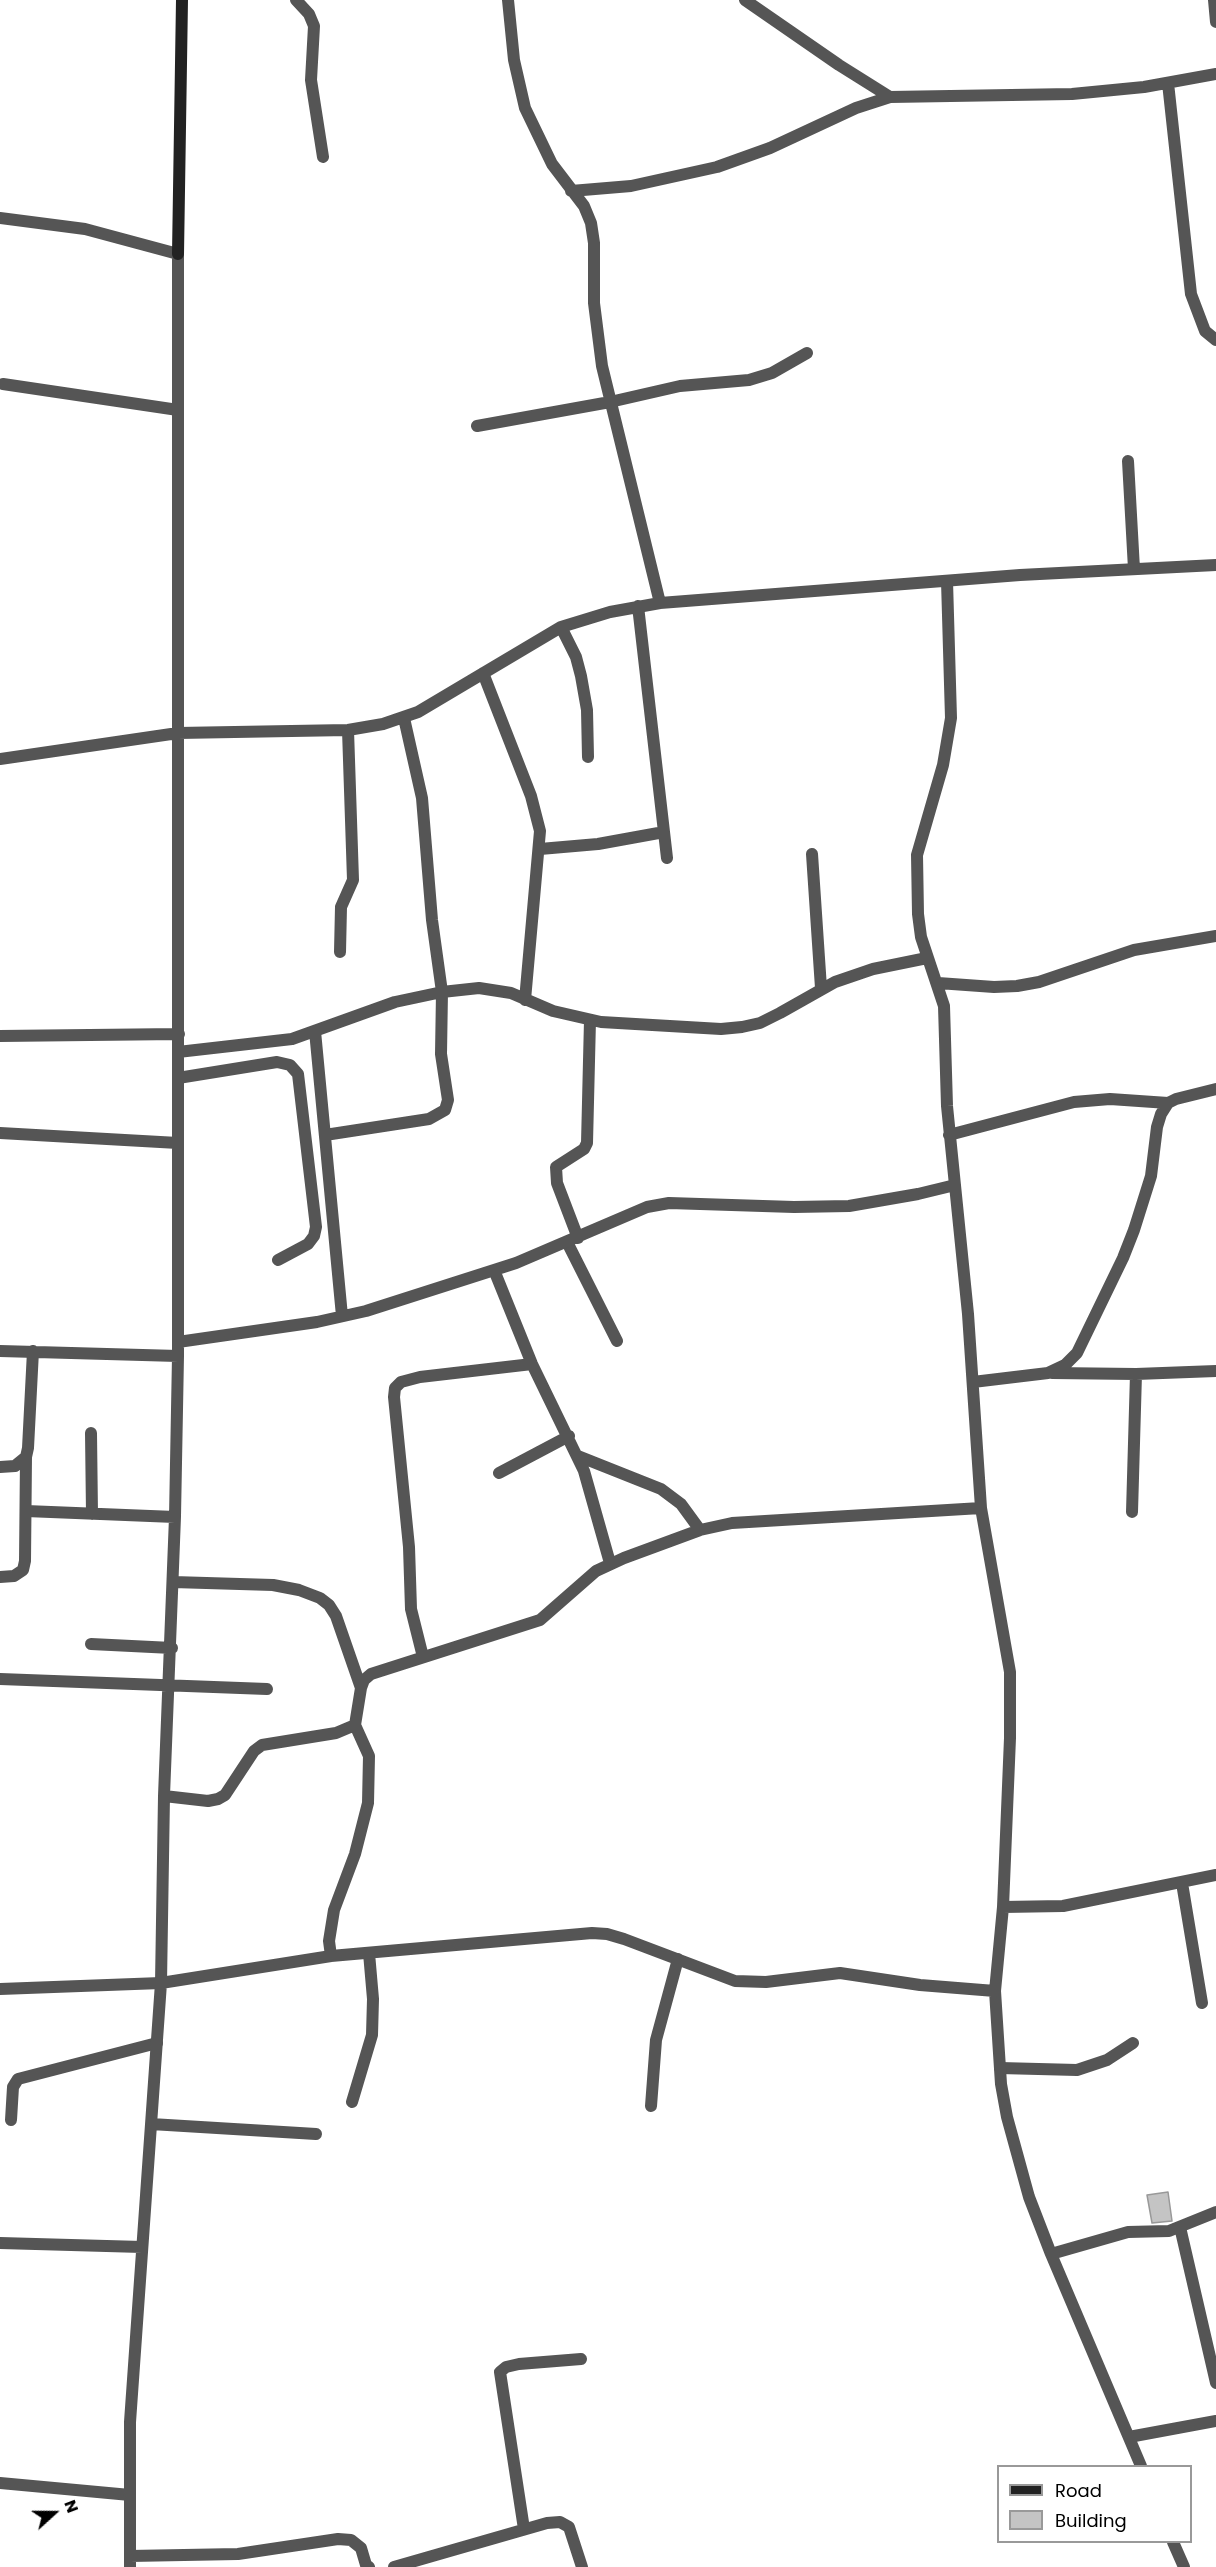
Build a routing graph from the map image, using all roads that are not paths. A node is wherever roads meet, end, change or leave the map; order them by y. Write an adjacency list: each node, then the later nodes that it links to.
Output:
1 (182, 0): 13 (street)
2 (296, 0): 10 (street)
3 (508, 0): 11 (street)
4 (745, 0): 9 (street)
5 (1214, 0): 6 (street)
6 (1216, 22)
7 (1216, 74): 8 (street)
8 (1168, 82): 9 (street); 14 (street)
9 (890, 97): 11 (street)
10 (323, 157)
11 (571, 191): 17 (street)
12 (0, 218): 13 (street)
13 (178, 254): 18 (street)
14 (1216, 340)
15 (807, 353): 17 (street)
16 (3, 384): 18 (street)
17 (610, 402): 19 (street); 24 (street)
18 (178, 410): 30 (street)
19 (477, 426)
20 (1128, 461): 22 (street)
21 (1216, 565): 22 (street)
22 (1134, 569): 23 (street)
23 (947, 581): 24 (street); 39 (street)
24 (660, 603): 25 (street)
25 (638, 606): 26 (street); 33 (street)
26 (561, 627): 27 (street); 31 (street)
27 (483, 673): 28 (street); 34 (street)
28 (404, 718): 29 (street); 42 (street)
29 (348, 730): 30 (street); 38 (street)
30 (178, 733): 32 (street); 46 (street)
31 (588, 757)
32 (0, 759)
33 (664, 832): 34 (street); 36 (street)
34 (540, 849): 43 (street)
35 (812, 854): 41 (street)
36 (667, 858)
37 (1216, 936): 40 (street)
38 (340, 952)
39 (927, 958): 40 (street); 41 (street)
40 (938, 983): 53 (street)
41 (821, 988): 44 (street)
42 (442, 992): 43 (street); 45 (street); 54 (street)
43 (525, 1000): 44 (street)
44 (590, 1020): 57 (street)
45 (315, 1031): 48 (street); 54 (street)
46 (179, 1034): 47 (street); 48 (street)
47 (0, 1036)
48 (178, 1052): 49 (street)
49 (178, 1078): 55 (street); 58 (street)
50 (1216, 1089): 51 (street)
51 (1168, 1103): 53 (street); 68 (street)
52 (0, 1133): 55 (street)
53 (949, 1135): 56 (street)
54 (325, 1136): 60 (street)
55 (178, 1143): 62 (street)
56 (955, 1185): 57 (street); 70 (street)
57 (572, 1240): 59 (street); 61 (street)
58 (278, 1260)
59 (494, 1270): 60 (street); 66 (street)
60 (342, 1316): 62 (street)
61 (617, 1341)
62 (178, 1342): 65 (street)
63 (0, 1351): 64 (street)
64 (33, 1351): 65 (street); 74 (street)
65 (178, 1356): 81 (street)
66 (532, 1364): 72 (street); 88 (street)
67 (1216, 1371): 69 (street)
68 (1048, 1373): 69 (street); 70 (street)
69 (1136, 1374): 79 (street)
70 (973, 1382): 77 (street)
71 (91, 1433): 80 (street)
72 (569, 1436): 73 (street); 76 (street)
73 (578, 1456): 82 (street); 83 (street)
74 (26, 1457): 75 (street); 78 (street)
75 (0, 1467)
76 (499, 1473)
77 (981, 1508): 82 (street); 97 (street)
78 (26, 1511): 80 (street); 84 (street)
79 (1132, 1512)
80 (92, 1514): 81 (street)
81 (175, 1517): 85 (street)
82 (700, 1530): 83 (street)
83 (610, 1563): 88 (street)
84 (0, 1577)
85 (173, 1582): 87 (street); 91 (street)
86 (91, 1644): 87 (street)
87 (172, 1648): 90 (street)
88 (423, 1657): 91 (street)
89 (0, 1679): 90 (street)
90 (170, 1685): 92 (street); 94 (street)
91 (361, 1688): 93 (street)
92 (267, 1689)
93 (355, 1725): 94 (street); 99 (street)
94 (164, 1796): 101 (street)
95 (1216, 1875): 96 (street)
96 (1182, 1883): 97 (street); 104 (street)
97 (1003, 1907): 103 (street)
98 (369, 1953): 99 (street); 100 (street); 108 (street)
99 (331, 1956): 101 (street)
100 (678, 1959): 103 (street); 109 (street)
101 (161, 1983): 102 (street); 105 (street)
102 (0, 1989)
103 (995, 1991): 107 (street)
104 (1202, 2003)
105 (157, 2043): 110 (street); 111 (street)
106 (1133, 2043): 107 (street)
107 (1000, 2068): 117 (street)
108 (352, 2102)
109 (651, 2106)
110 (11, 2120)
111 (151, 2124): 112 (street); 116 (street)
112 (316, 2134)
113 (1216, 2212): 114 (street)
114 (1180, 2227): 117 (street); 119 (street)
115 (0, 2243): 116 (street)
116 (142, 2247): 124 (street)
117 (1050, 2254): 121 (street)
118 (581, 2359): 125 (street)
119 (1216, 2383)
120 (1216, 2421): 121 (street)
121 (1129, 2437): 122 (street)
122 (1141, 2465)
123 (0, 2483): 124 (street)
124 (130, 2495): 127 (street)
125 (524, 2529): 129 (street); 130 (street)
126 (1174, 2543): 131 (street)
127 (130, 2562): 128 (street)
128 (369, 2567)
129 (394, 2567)
130 (582, 2567)
131 (1184, 2567)

